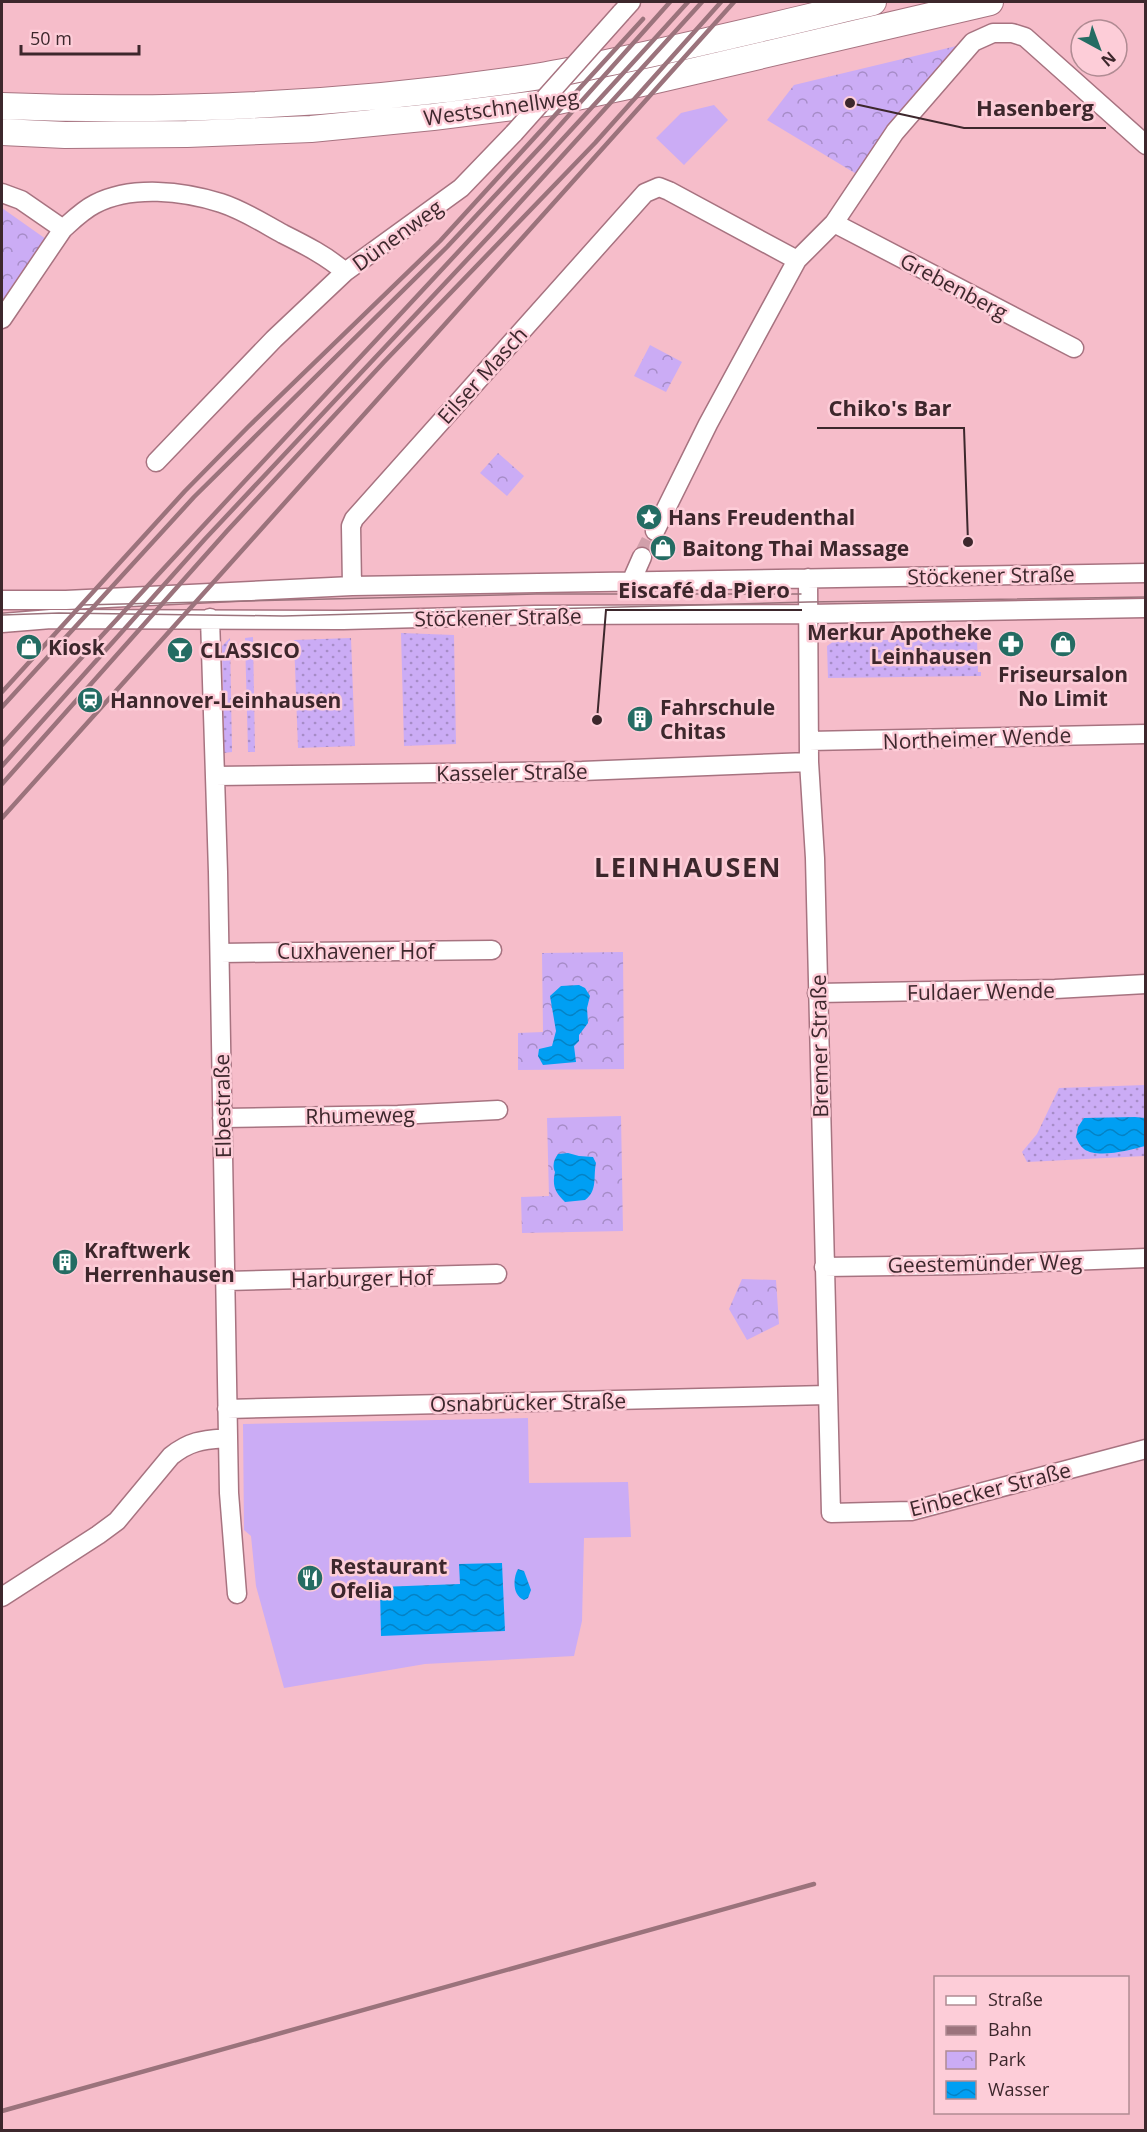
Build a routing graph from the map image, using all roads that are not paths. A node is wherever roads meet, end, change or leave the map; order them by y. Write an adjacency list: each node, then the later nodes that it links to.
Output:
1 (873, 2): 4 (highway, Westschnellweg)
2 (990, 2): 5 (highway, Westschnellweg)
3 (626, 7): 11 (street, Dünenweg, bridge)
4 (2, 106)
5 (2, 132)
6 (1146, 145): 8 (street)
7 (2, 193): 9 (street)
8 (834, 223): 10 (street); 13 (street, Grebenberg)
9 (63, 230): 11 (street); 12 (street)
10 (797, 261): 15 (street); 20 (street, Eilser Masch)
11 (345, 272): 14 (street, Dünenweg)
12 (2, 319)
13 (1074, 348)
14 (156, 462)
15 (655, 531)
16 (642, 557): 19 (street)
17 (1146, 573): 18 (street, Stöckener Straße)
18 (808, 578): 19 (street, Stöckener Straße); 23 (street, Bremer Straße)
19 (632, 582): 20 (street, Stöckener Straße)
20 (352, 586): 21 (street, Stöckener Straße)
21 (2, 600)
22 (1146, 608): 23 (street, Stöckener Straße)
23 (808, 614): 24 (street, Stöckener Straße); 27 (street, Bremer Straße)
24 (210, 618): 25 (street, Stöckener Straße); 29 (street, Elbestraße)
25 (2, 623)
26 (1146, 734): 27 (street, Northeimer Wende)
27 (809, 741): 28 (street, Bremer Straße)
28 (809, 762): 29 (street, Kasseler Straße); 33 (street, Bremer Straße)
29 (215, 776): 31 (street, Elbestraße)
30 (492, 950): 31 (street, Cuxhavener Hof)
31 (220, 953): 35 (street, Elbestraße)
32 (1146, 984): 33 (street, Fuldaer Wende)
33 (817, 993): 37 (street, Bremer Straße)
34 (498, 1110): 35 (street, Rhumeweg)
35 (222, 1118): 39 (street, Elbestraße)
36 (1146, 1258): 37 (street, Geestemünder Weg)
37 (824, 1267): 40 (street, Bremer Straße)
38 (497, 1274): 39 (street, Harburger Hof)
39 (226, 1281): 41 (street, Elbestraße)
40 (828, 1395): 41 (street, Osnabrücker Straße); 44 (street, Bremer Straße)
41 (227, 1409): 42 (street, Elbestraße)
42 (228, 1438): 45 (street, Elbestraße); 46 (street)
43 (1146, 1449): 44 (street, Einbecker Straße)
44 (831, 1514)
45 (237, 1594)
46 (2, 1598)

